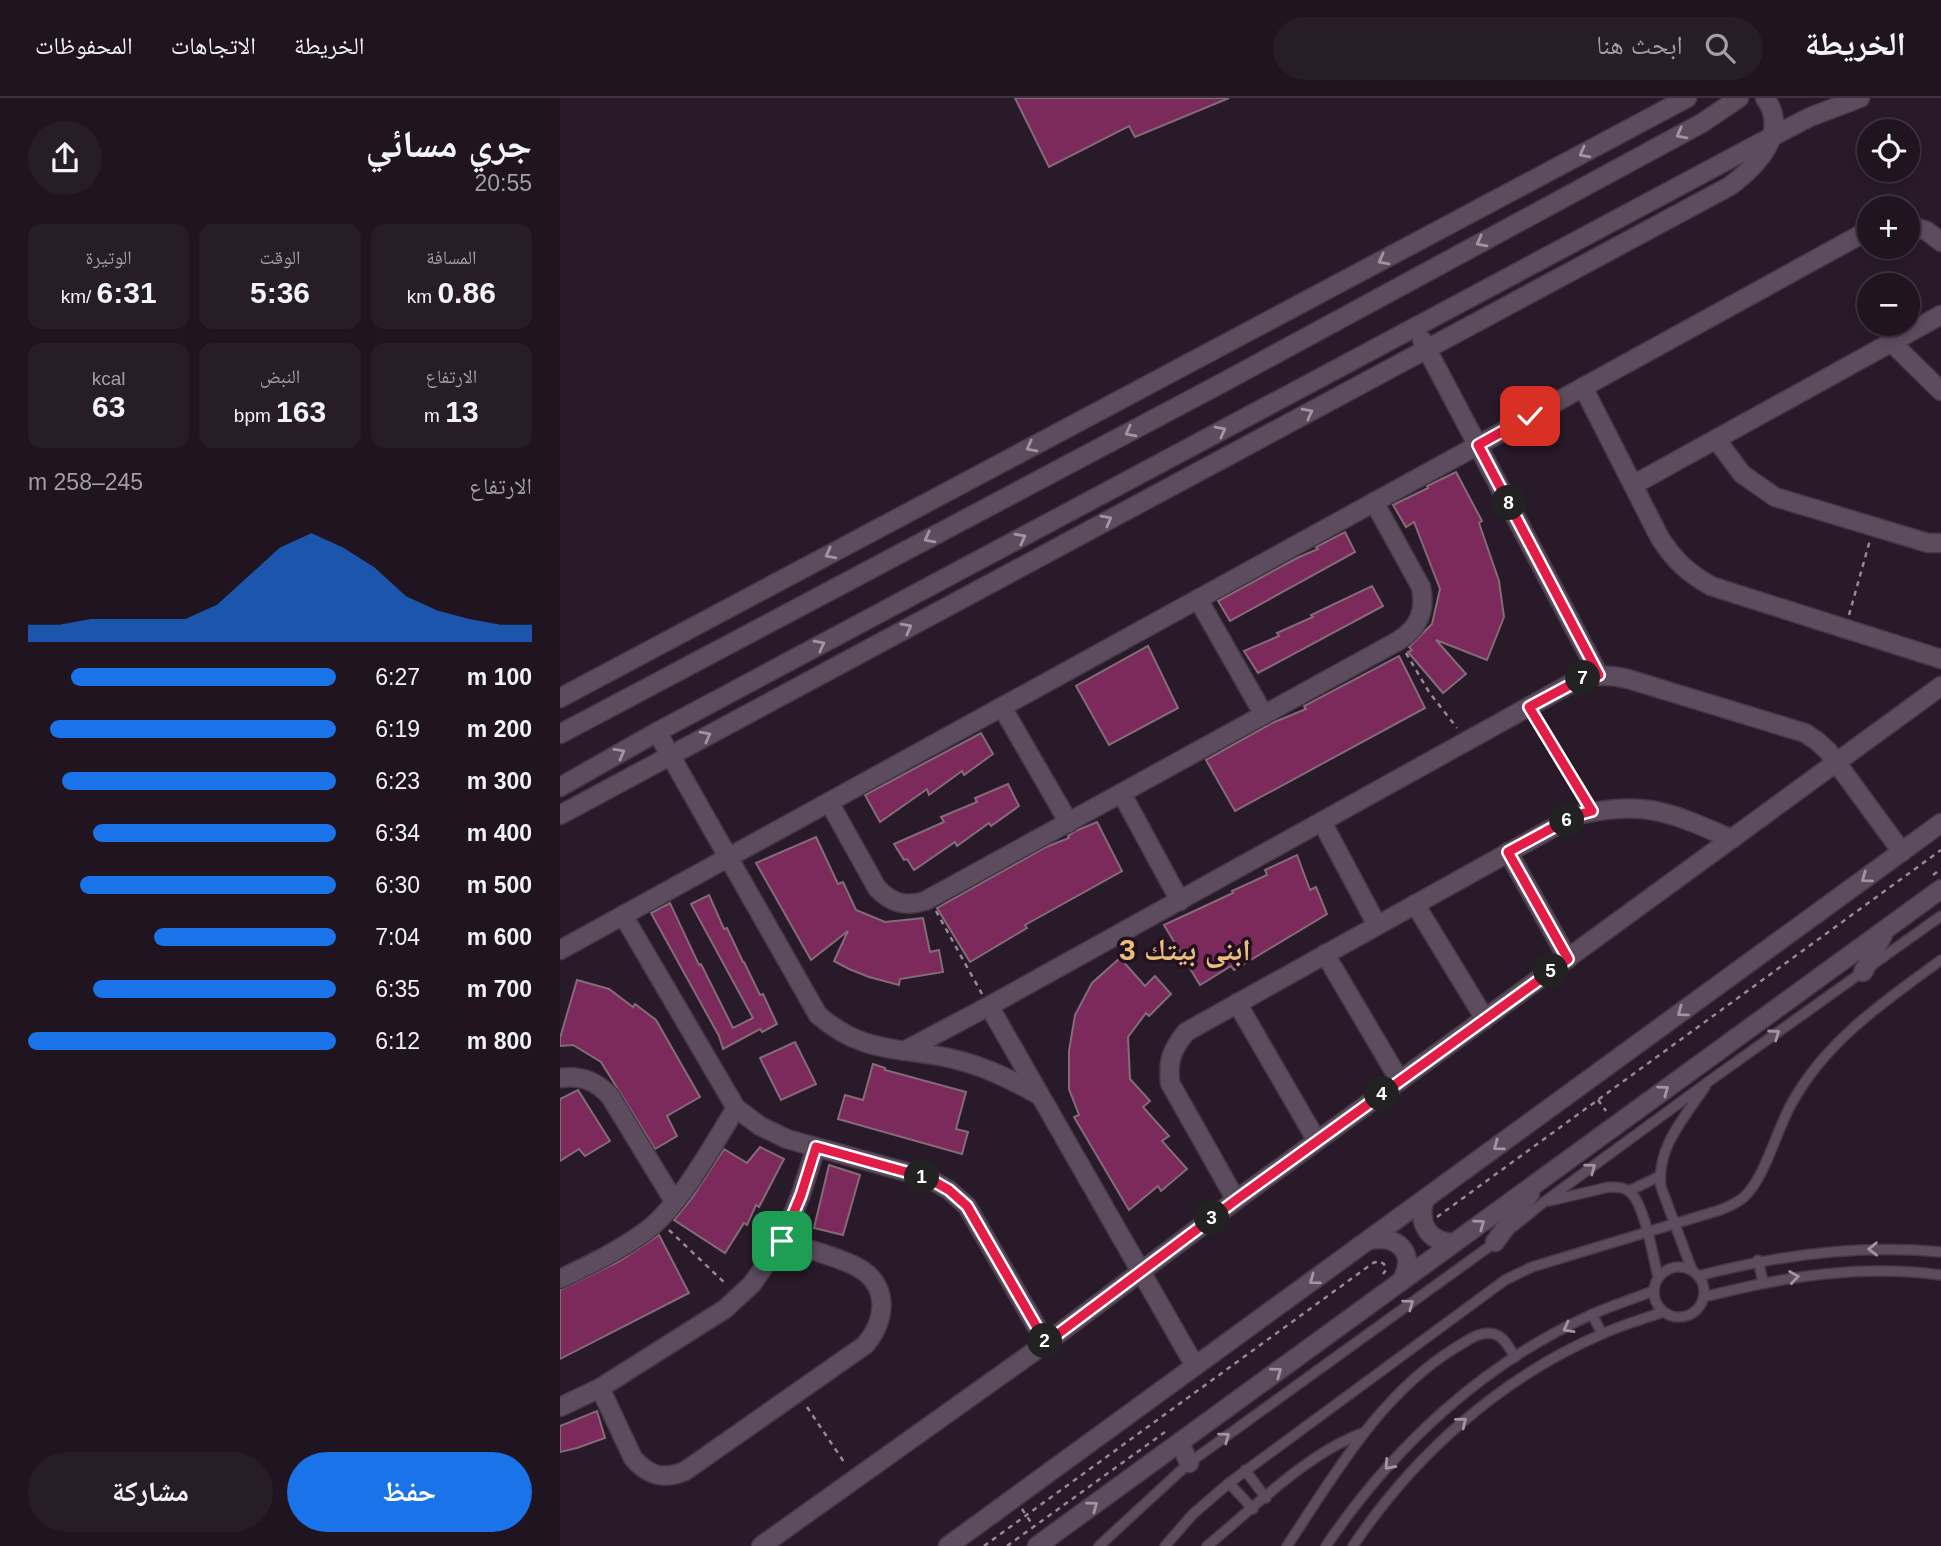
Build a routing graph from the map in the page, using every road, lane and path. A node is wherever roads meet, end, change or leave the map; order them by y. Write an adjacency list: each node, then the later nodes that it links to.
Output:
1 (1687, 98): 27 (street, one-way to 27)
2 (1739, 98): 32 (street, one-way to 32)
3 (1765, 98): 5 (street)
4 (1860, 98): 5 (street)
5 (1773, 136): 10 (street); 12 (street)
6 (1920, 229): 8 (street)
7 (1857, 237): 13 (street)
8 (1941, 243)
9 (1941, 315): 11 (street)
10 (1415, 328): 12 (street); 31 (street, one-way to 10)
11 (1891, 342): 14 (street); 15 (street)
12 (1426, 349): 16 (street); 34 (street, one-way to 12)
13 (1583, 387): 16 (street); 17 (street)
14 (1941, 391)
15 (1716, 439): 17 (street); 19 (street)
16 (1478, 445): 18 (street); 25 (street)
17 (1633, 485): 22 (street)
18 (1374, 502): 21 (street); 23 (street)
19 (1874, 527): 20 (street); 22 (path)
20 (1941, 543)
21 (1198, 599): 28 (street); 30 (street)
22 (1845, 629): 24 (street)
23 (1398, 641): 30 (street); 33 (path)
24 (1941, 659)
25 (1599, 675): 29 (street); 35 (street)
26 (1941, 686): 35 (street)
27 (560, 698)
28 (1002, 707): 38 (street); 42 (street)
29 (1529, 707): 33 (street); 39 (path)
30 (1264, 715): 37 (street)
31 (657, 732): 34 (street); 36 (street, one-way to 31)
32 (560, 734)
33 (1467, 742): 41 (street)
34 (670, 755): 40 (street); 48 (street)
35 (1837, 763): 44 (street); 47 (street)
36 (560, 786)
37 (1122, 794): 42 (street); 52 (street)
38 (829, 802): 48 (street); 51 (street)
39 (1592, 811): 44 (street); 46 (street)
40 (560, 815)
41 (1322, 822): 52 (street); 56 (street)
42 (1069, 823): 51 (street)
43 (1941, 823): 47 (street)
44 (1732, 839): 60 (street)
45 (1941, 850): 71 (path)
46 (1508, 852): 53 (street); 60 (street)
47 (1902, 852): 79 (street, one-way to 79)
48 (728, 857): 54 (street); 66 (street)
49 (1941, 869): 50 (path)
50 (1936, 883): 57 (street)
51 (930, 899): 64 (path)
52 (1180, 901): 64 (street)
53 (1415, 904): 56 (street); 65 (street)
54 (623, 915): 58 (street); 73 (street)
55 (1941, 916): 62 (lane)
56 (1377, 925): 59 (street)
57 (1886, 930): 62 (street); 77 (street, one-way to 57)
58 (560, 950)
59 (1325, 954): 63 (street); 68 (street)
60 (1568, 959): 65 (street)
61 (1941, 960): 85 (lane)
62 (1863, 972): 69 (lane, one-way to 62)
63 (1237, 1003): 74 (street); 80 (street)
64 (989, 1006): 66 (street); 70 (street)
65 (1485, 1019): 68 (street)
66 (904, 1051): 70 (street)
67 (560, 1078): 81 (street)
68 (1400, 1081): 74 (street)
69 (1708, 1082): 76 (lane); 82 (lane, one-way to 69)
70 (1040, 1095): 93 (street)
71 (1598, 1100): 72 (path); 84 (path)
72 (1614, 1107)
73 (736, 1108): 75 (street); 81 (street)
74 (1317, 1141): 80 (street)
75 (816, 1147): 88 (street); 107 (street)
76 (1660, 1176): 78 (lane); 85 (lane)
77 (1539, 1181): 89 (street); 90 (street, one-way to 77)
78 (1629, 1191): 82 (lane); 86 (lane)
79 (1425, 1199): 87 (street); 90 (street)
80 (1236, 1200): 93 (street)
81 (674, 1201): 83 (street)
82 (1544, 1202): 89 (lane)
83 (659, 1220): 95 (street); 102 (path)
84 (1432, 1222)
85 (1674, 1224): 86 (lane); 94 (lane)
86 (1647, 1232): 98 (lane); 116 (lane)
87 (1370, 1240): 99 (street); 109 (street, one-way to 109)
88 (782, 1241): 102 (street); 111 (street)
89 (1495, 1242): 115 (lane, one-way to 89)
90 (1454, 1243): 99 (street)
91 (1941, 1252): 92 (lane, one-way to 92)
92 (1758, 1260): 94 (lane); 100 (lane)
93 (1141, 1272): 107 (street); 109 (street)
94 (1695, 1273): 98 (lane); 103 (lane)
95 (562, 1274)
96 (1941, 1275): 100 (lane, one-way to 96)
97 (1381, 1276): 122 (path)
98 (1658, 1277): 101 (lane)
99 (1402, 1280): 114 (street, one-way to 99)
100 (1763, 1282): 103 (lane)
101 (1653, 1291): 104 (lane); 105 (lane)
102 (739, 1296): 110 (street)
103 (1704, 1297): 104 (lane)
104 (1663, 1312): 106 (lane)
105 (1592, 1314): 106 (lane); 108 (lane, one-way to 108)
106 (1602, 1334): 133 (lane, one-way to 106)
107 (1046, 1343): 117 (street)
108 (1515, 1357): 113 (lane); 132 (lane, one-way to 132)
109 (1195, 1366): 119 (street)
110 (600, 1388): 111 (street); 112 (street)
111 (797, 1392): 117 (path)
112 (560, 1406)
113 (1365, 1433): 120 (lane); 131 (lane)
114 (1175, 1436): 115 (street); 123 (street, one-way to 114); 123 (path)
115 (1189, 1463): 128 (lane)
116 (1245, 1470): 118 (lane); 120 (lane)
117 (856, 1479): 125 (street)
118 (1229, 1483): 121 (lane); 129 (lane)
119 (1013, 1498): 122 (path); 126 (street)
120 (1266, 1498): 121 (lane)
121 (1252, 1509): 130 (lane)
122 (1026, 1516): 123 (path); 124 (path)
123 (1039, 1538): 127 (path)
124 (987, 1545)
125 (761, 1546)
126 (948, 1546)
127 (1007, 1546)
128 (1099, 1546)
129 (1165, 1546)
130 (1208, 1546)
131 (1287, 1546)
132 (1326, 1546)
133 (1353, 1546)

